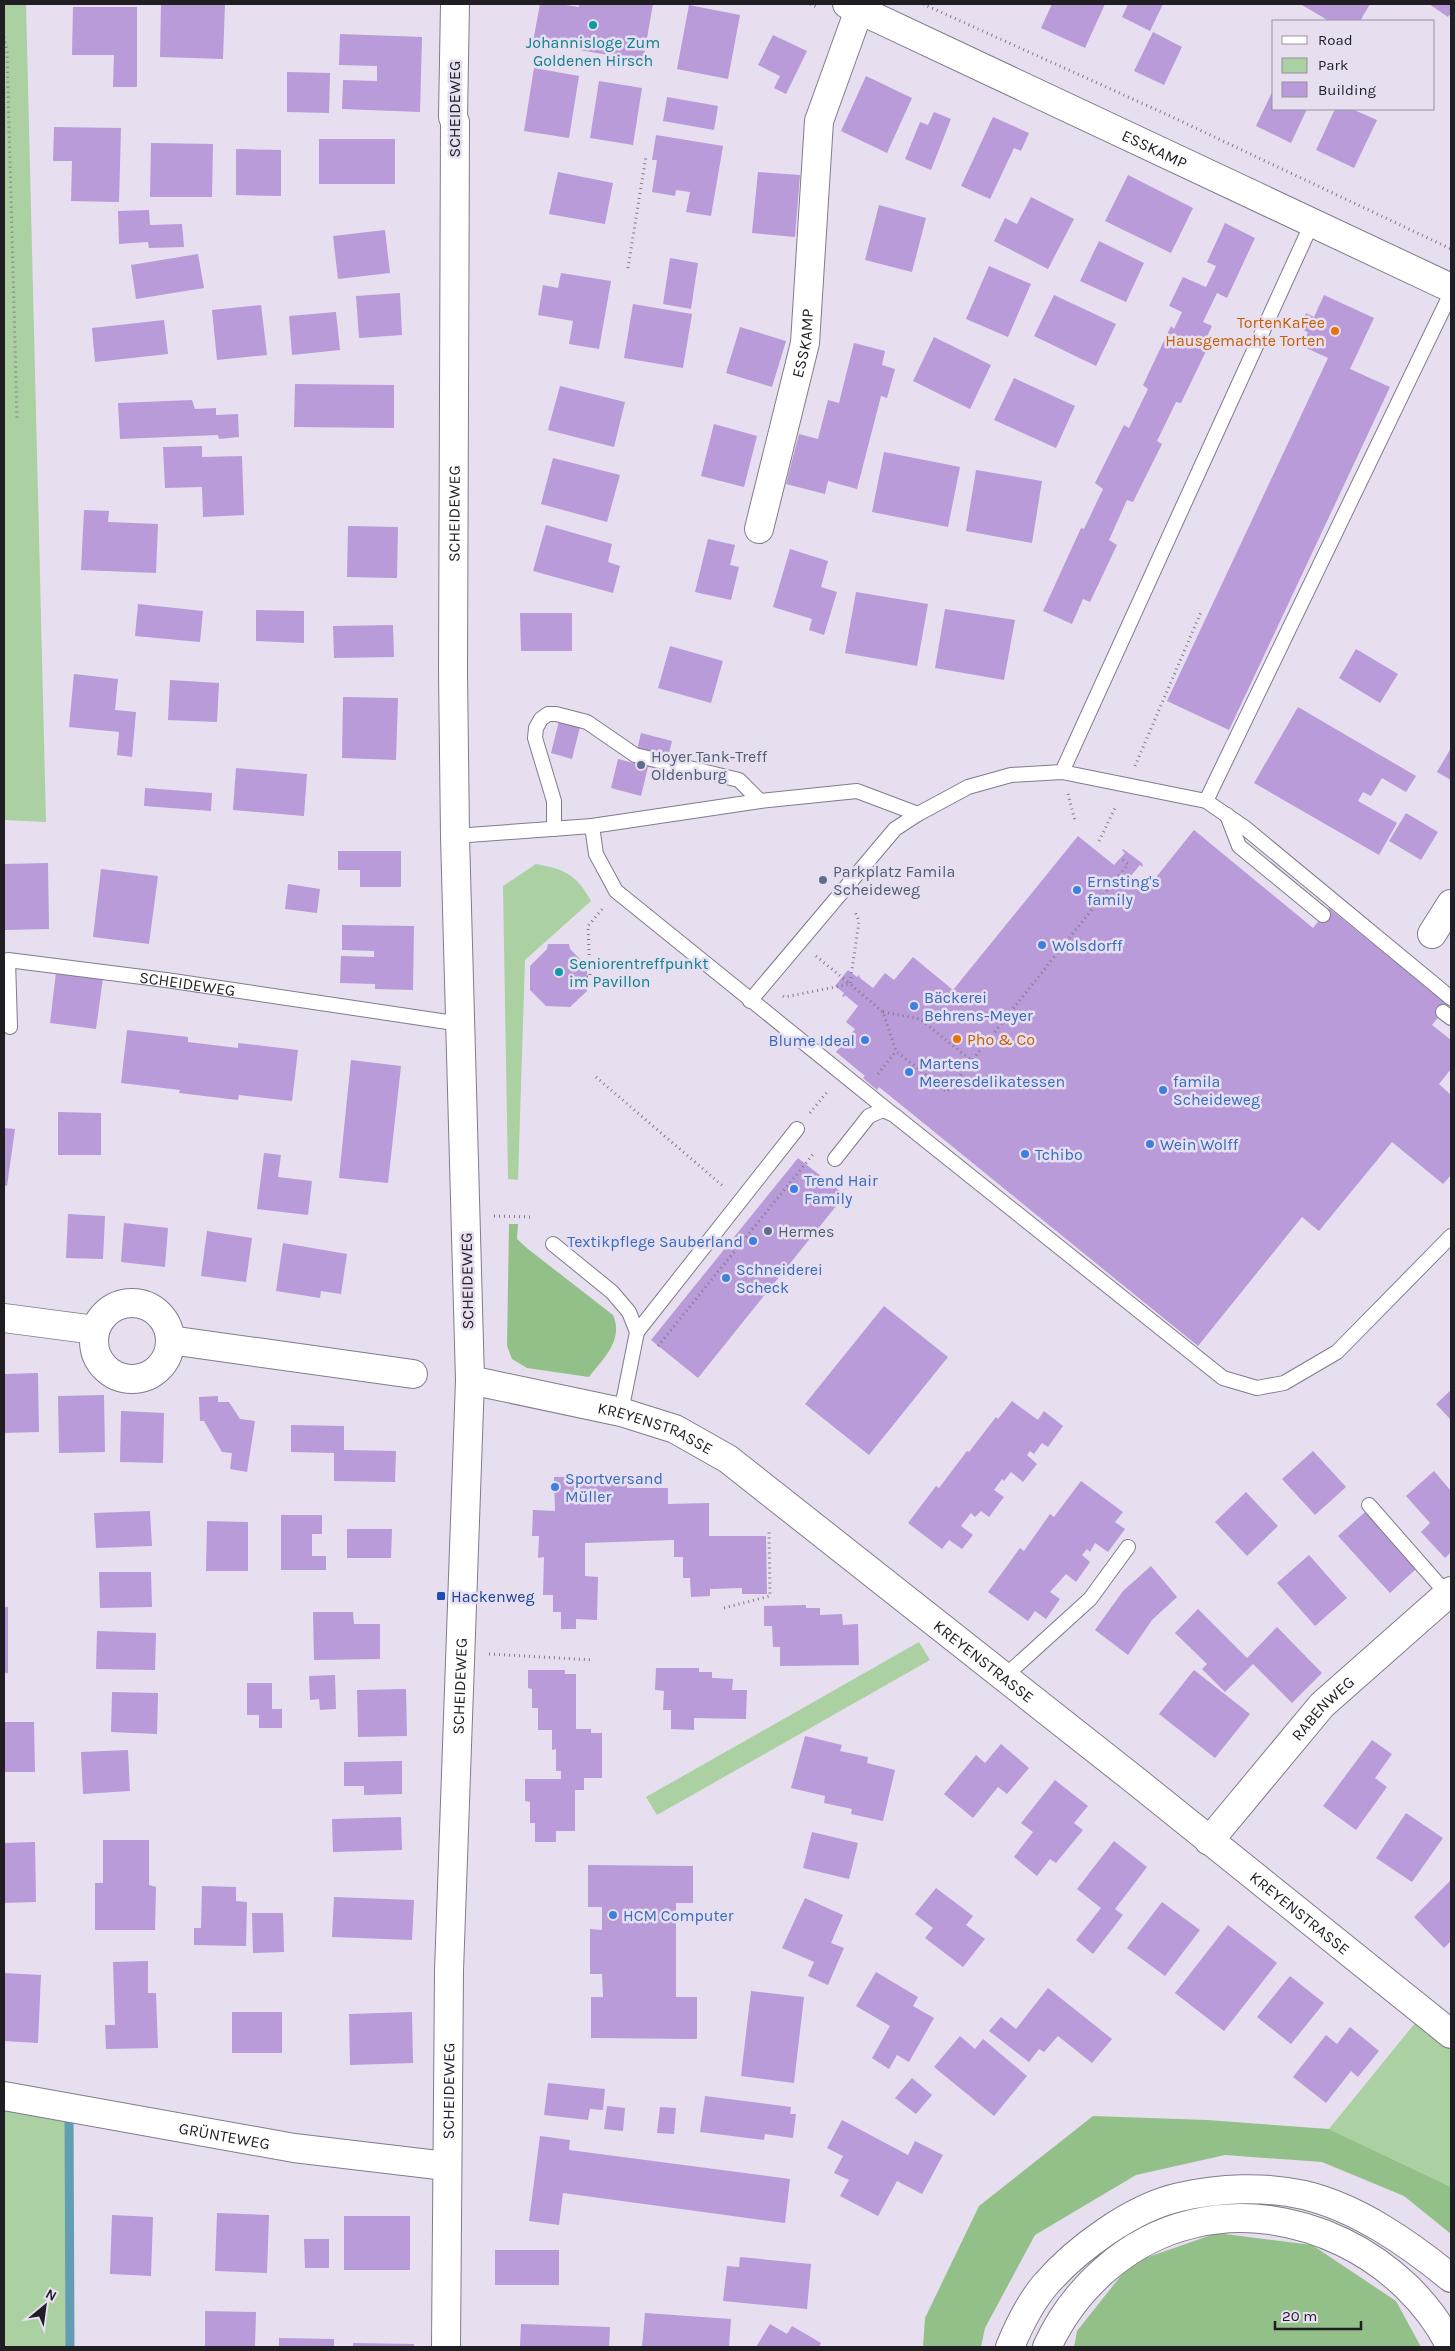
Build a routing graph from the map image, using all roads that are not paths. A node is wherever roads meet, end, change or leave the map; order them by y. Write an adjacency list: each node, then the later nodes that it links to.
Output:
1 (455, 4): 14 (main road, SCHEIDEWEG)
2 (853, 7): 3 (main road, ESSKAMP); 6 (main road, ESSKAMP)
3 (1312, 223): 4 (main road, ESSKAMP); 7 (lane)
4 (1451, 288)
5 (1451, 293): 9 (lane)
6 (759, 529)
7 (1062, 772): 9 (lane); 10 (lane)
8 (760, 801): 10 (lane); 12 (lane); 13 (lane)
9 (1206, 801): 11 (lane)
10 (918, 814): 19 (lane)
11 (1227, 814): 16 (lane); 18 (lane)
12 (592, 826): 13 (lane); 19 (lane)
13 (554, 829): 14 (lane)
14 (455, 836): 20 (main road, SCHEIDEWEG)
15 (1451, 904): 17 (main road)
16 (1323, 915)
17 (1432, 934)
18 (1451, 998)
19 (750, 1001): 22 (lane)
20 (461, 1024): 21 (lane, SCHEIDEWEG); 32 (main road, SCHEIDEWEG)
21 (10, 1027)
22 (894, 1116): 24 (lane); 25 (lane)
23 (797, 1130): 29 (lane)
24 (835, 1159)
25 (1451, 1236)
26 (553, 1244): 29 (lane)
27 (4, 1318): 28 (main road)
28 (95, 1330): 30 (main road); 30 (main road)
29 (637, 1332): 33 (lane)
30 (170, 1340): 31 (main road)
31 (413, 1374)
32 (470, 1380): 33 (main road, KREYENSTRASSE); 41 (main road, SCHEIDEWEG)
33 (621, 1412): 37 (main road, KREYENSTRASSE)
34 (1369, 1505): 36 (lane)
35 (1128, 1547): 37 (lane)
36 (1449, 1592): 38 (main road, RABENWEG)
37 (1004, 1677): 38 (main road, KREYENSTRASSE)
38 (1209, 1841): 39 (main road, KREYENSTRASSE)
39 (1451, 2034)
40 (4, 2096): 41 (main road, GRÜNTEWEG)
41 (446, 2166): 43 (main road, SCHEIDEWEG)
42 (1451, 2278): 44 (main road)
43 (446, 2347)
44 (1010, 2347)
45 (1047, 2347): 46 (main road)
46 (1451, 2347)

